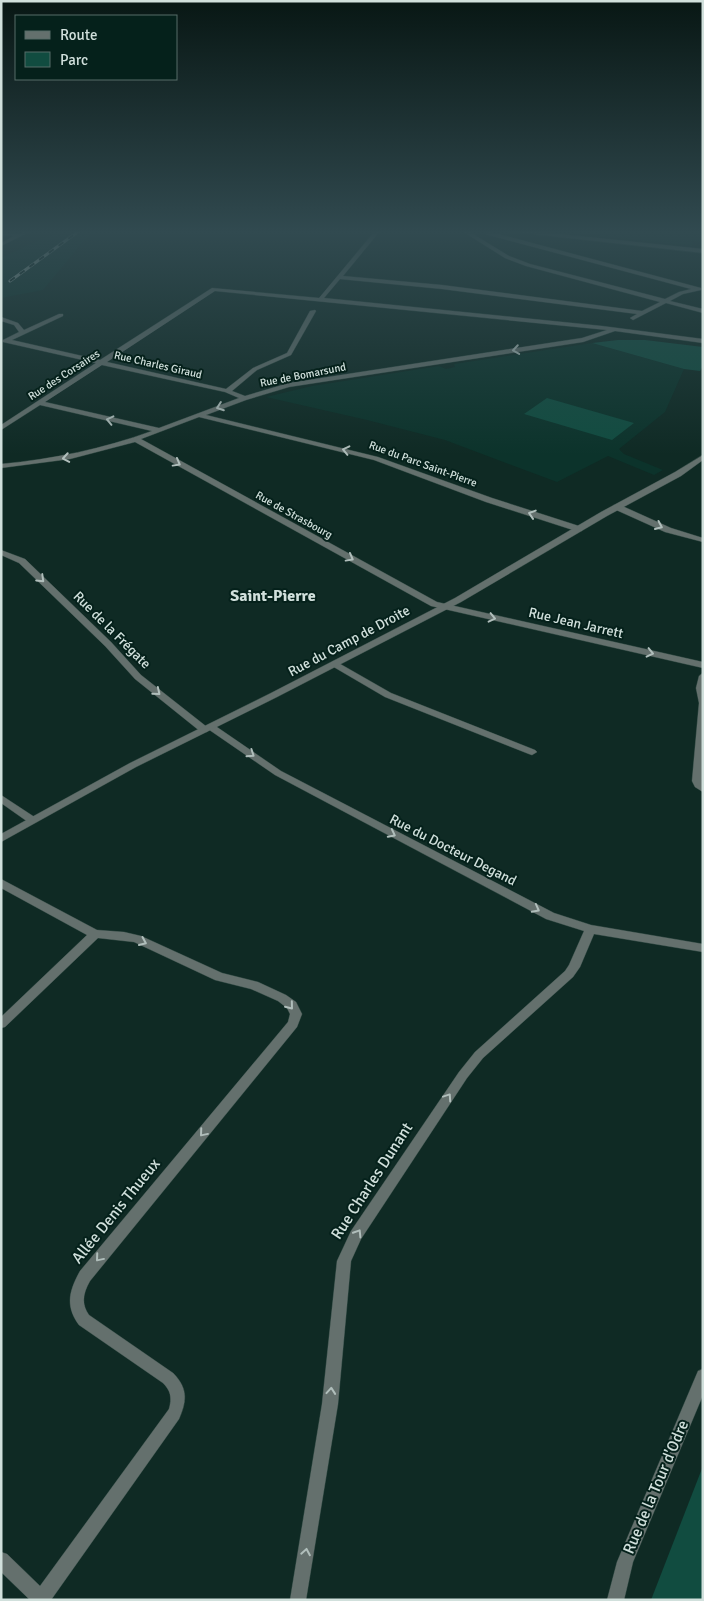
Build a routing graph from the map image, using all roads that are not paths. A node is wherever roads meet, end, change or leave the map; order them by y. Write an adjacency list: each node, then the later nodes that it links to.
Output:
1 (189, 306): 16 (street, Rue des Corsaires)
2 (378, 306): 12 (street)
3 (587, 306): 8 (street)
4 (657, 306): 8 (street)
5 (683, 306): 7 (street)
6 (314, 311): 17 (street)
7 (703, 311)
8 (644, 313): 11 (street)
9 (61, 315): 13 (street)
10 (1, 318): 13 (street)
11 (634, 318)
12 (615, 329): 14 (street); 18 (street, Rue de Bomarsund, one-way to 18)
13 (23, 333): 15 (street)
14 (703, 341)
15 (4, 342): 16 (street, Rue Charles Giraud)
16 (102, 363): 17 (street, Rue Charles Giraud); 19 (street, Rue des Corsaires)
17 (227, 391): 18 (street, Rue Charles Giraud)
18 (245, 398): 20 (street, Rue de Bomarsund, one-way to 20)
19 (39, 403): 21 (street, Rue des Corsaires); 22 (street, one-way to 19)
20 (198, 415): 22 (street, Rue de Bomarsund); 27 (street, Rue du Parc Saint-Pierre, one-way to 20)
21 (1, 428)
22 (158, 430): 23 (street, Rue de Bomarsund)
23 (135, 439): 25 (street, Rue de Bomarsund, one-way to 25); 30 (street, Rue de Strasbourg, one-way to 30)
24 (703, 457): 26 (street, Rue du Camp de Droite)
25 (1, 466)
26 (617, 507): 27 (street, Rue du Camp de Droite); 28 (street, one-way to 28)
27 (579, 529): 30 (street, Rue du Camp de Droite)
28 (703, 540)
29 (1, 552): 35 (street, Rue de la Frégate, one-way to 35)
30 (444, 607): 31 (street, Rue du Camp de Droite); 32 (street, Rue Jean Jarrett, one-way to 32)
31 (335, 664): 35 (street, Rue du Camp de Droite); 36 (street)
32 (703, 665)
33 (703, 676): 34 (street)
34 (703, 704): 37 (street)
35 (207, 728): 39 (street, Rue du Camp de Droite); 42 (street, Rue du Docteur Degand, one-way to 42)
36 (532, 752)
37 (703, 790)
38 (1, 798): 39 (street)
39 (32, 820): 40 (street, Rue du Camp de Droite)
40 (1, 839)
41 (1, 883): 43 (street)
42 (590, 929): 44 (street, Rue du Docteur Degand); 49 (street, Rue Charles Dunant, one-way to 42)
43 (95, 934): 45 (street); 48 (street, Allée Denis Thueux, one-way to 48)
44 (703, 948)
45 (1, 1024)
46 (703, 1376): 50 (street, Rue de la Tour d'Odre)
47 (1, 1560): 48 (street)
48 (42, 1599)
49 (298, 1600)
50 (615, 1600)

